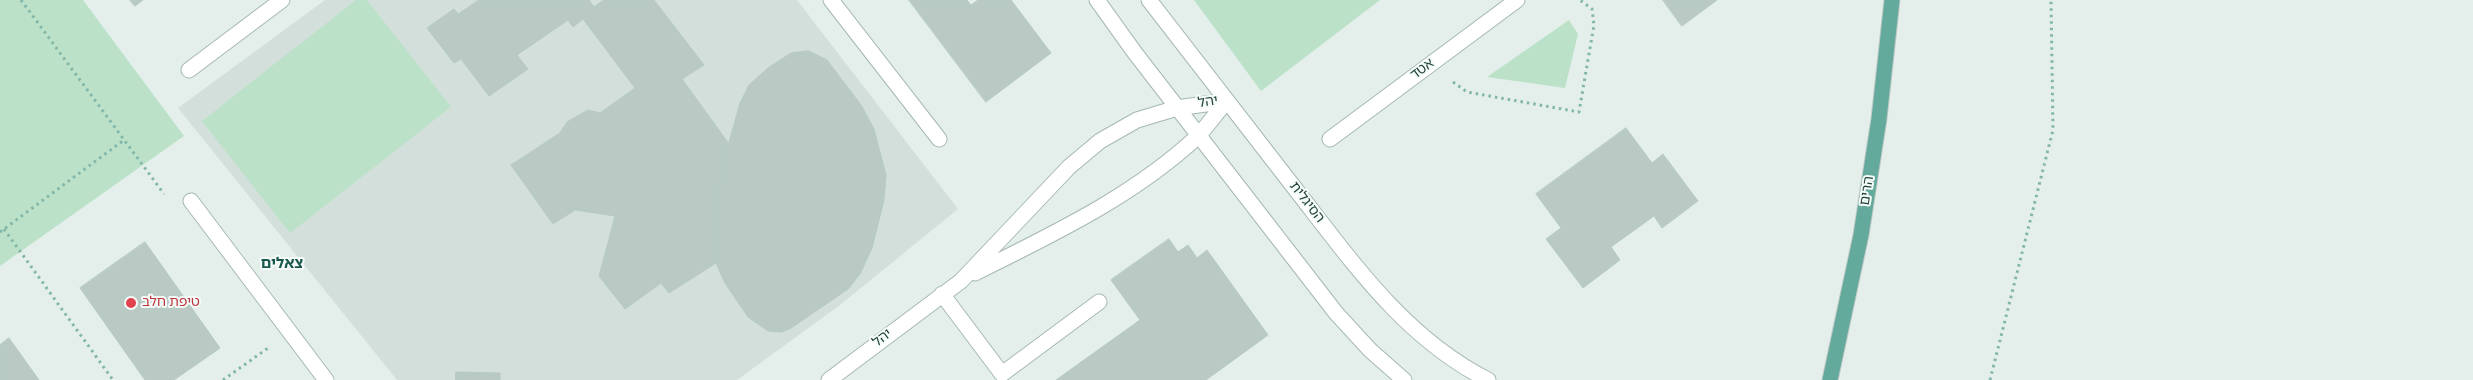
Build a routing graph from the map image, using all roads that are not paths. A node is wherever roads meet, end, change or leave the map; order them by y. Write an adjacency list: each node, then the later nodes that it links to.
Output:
1 (282, 0): 7 (street)
2 (831, 0): 11 (street)
3 (1097, 0): 9 (street)
4 (1149, 0): 8 (street, הסיגלית)
5 (1517, 0): 12 (street, אטד)
6 (1892, 0): 21 (main road, הרים)
7 (189, 70)
8 (1227, 101): 9 (street, יהל); 10 (street, יהל); 20 (street, הסיגלית)
9 (1177, 108): 10 (street); 14 (street, יהל)
10 (1198, 135): 14 (street, יהל); 19 (street)
11 (939, 139)
12 (1330, 139)
13 (191, 201): 17 (street)
14 (961, 281): 15 (street, יהל)
15 (942, 294): 16 (street); 18 (street, יהל)
16 (1099, 302)
17 (326, 380)
18 (829, 380)
19 (1404, 380)
20 (1488, 380)
21 (1830, 380)

